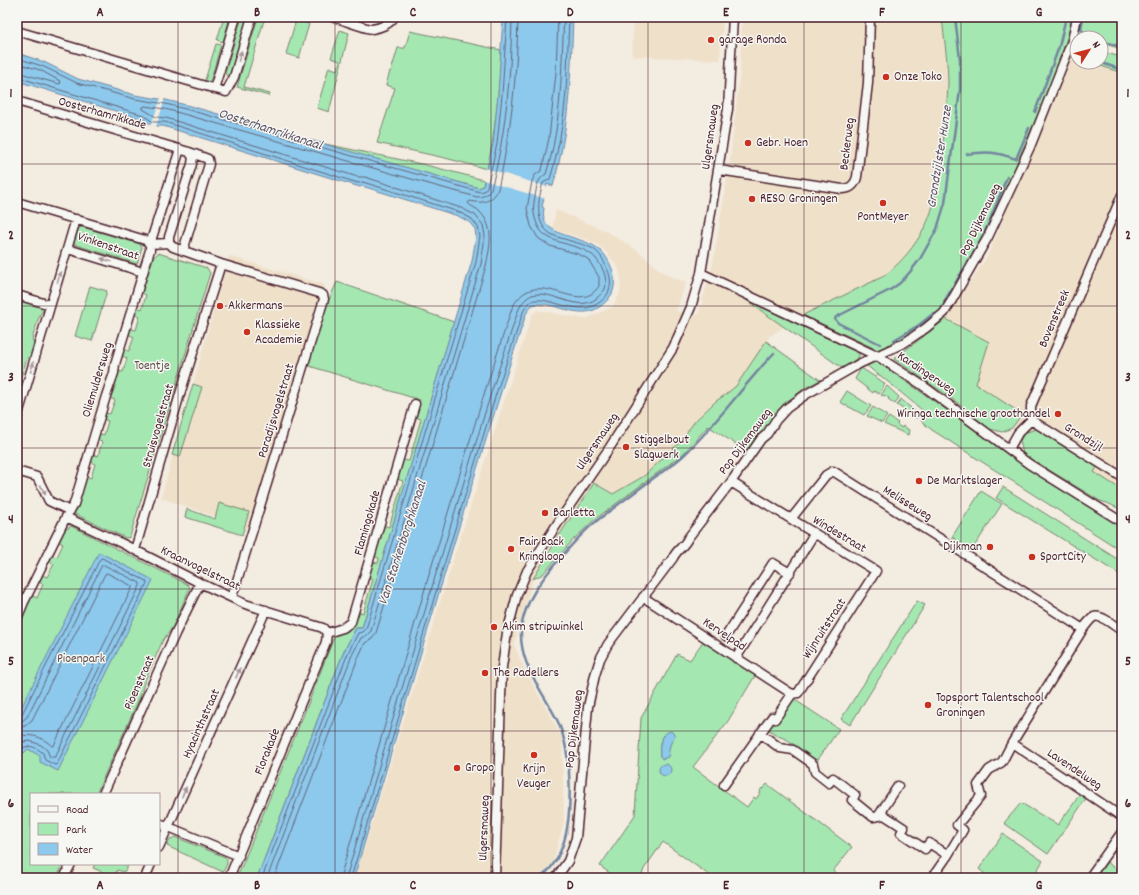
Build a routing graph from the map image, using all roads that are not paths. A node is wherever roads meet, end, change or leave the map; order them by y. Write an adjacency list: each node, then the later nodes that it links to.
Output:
1 (236, 17): 9 (street)
2 (252, 17): 9 (street, one-way to 2)
3 (333, 17): 4 (street)
4 (394, 17)
5 (733, 17): 13 (street, Ulgersmaweg)
6 (870, 17): 13 (street, Beckerweg)
7 (1077, 17): 26 (street, Pop Dijkemaweg)
8 (17, 31): 9 (street)
9 (214, 89)
10 (17, 101): 11 (street, Oosterhamrikkade)
11 (180, 149): 12 (street); 18 (street, Oliemuldersweg)
12 (189, 152): 17 (street); 20 (street)
13 (719, 170): 23 (street, Ulgersmaweg)
14 (1122, 195): 29 (street, Bovenstreek)
15 (17, 202): 16 (street, Vinkenstraat)
16 (76, 219): 18 (street, Vinkenstraat); 19 (street, Vinkenstraat)
17 (170, 243): 18 (street, Vinkenstraat); 20 (street, Paradijsvogelstraat)
18 (150, 244): 22 (street, Oliemuldersweg)
19 (68, 249): 22 (street, Vinkenstraat, one-way to 19); 25 (street, one-way to 19)
20 (183, 251): 21 (street, Paradijsvogelstraat)
21 (221, 264): 38 (street, Struisvogelstraat); 42 (street, Paradijsvogelstraat)
22 (143, 272): 34 (street, Oliemuldersweg)
23 (701, 273): 26 (street, Kardingerweg); 70 (street, Ulgersmaweg)
24 (17, 295): 25 (street)
25 (50, 305): 28 (street, one-way to 25)
26 (878, 356): 30 (street, Kardingerweg); 33 (street, Pop Dijkemaweg)
27 (415, 404): 48 (street, Flamingokade)
28 (17, 418)
29 (1031, 420): 30 (street); 32 (street, Grondzijl)
30 (1009, 449): 36 (street, Kardingerweg)
31 (17, 471): 34 (street, Kraanvogelstraat, one-way to 34)
32 (1122, 477)
33 (731, 482): 35 (street); 43 (street, Pop Dijkemaweg)
34 (68, 514): 38 (street, Kraanvogelstraat); 45 (street, Oliemuldersweg)
35 (791, 520): 37 (street, Windestraat); 46 (street, Melisseweg)
36 (1122, 522)
37 (814, 534): 39 (street, Windestraat); 40 (street)
38 (135, 550): 41 (street, Kraanvogelstraat)
39 (876, 571): 51 (street, Wijnruitstraat)
40 (790, 574): 49 (street); 50 (street)
41 (200, 583): 42 (street, Kraanvogelstraat); 56 (street, Pioenstraat)
42 (232, 597): 44 (street, Kraanvogelstraat)
43 (643, 597): 50 (street, Kervelpad); 71 (street, Pop Dijkemaweg)
44 (266, 610): 48 (street, Kraanvogelstraat); 60 (street, Hyacinthstraat, one-way to 44)
45 (17, 619)
46 (1083, 628): 47 (street); 53 (street)
47 (1122, 631)
48 (327, 633): 64 (street, Florakade)
49 (726, 636)
50 (736, 658): 51 (street, Kervelpad)
51 (792, 694): 52 (street, Wijnruitstraat)
52 (760, 733): 54 (street, Wijnruitstraat); 57 (street)
53 (1012, 743): 58 (street, Lavendelweg); 63 (street)
54 (724, 785)
55 (898, 786): 57 (street)
56 (103, 793)
57 (879, 816): 63 (street)
58 (1122, 817)
59 (160, 823): 60 (street)
60 (168, 827): 62 (street, Hyacinthstraat); 64 (street)
61 (1122, 832): 73 (street)
62 (160, 845)
63 (948, 855): 72 (street)
64 (239, 856): 69 (street, Florakade)
65 (70, 865): 67 (street)
66 (150, 865): 68 (street)
67 (64, 878)
68 (144, 878)
69 (229, 878)
70 (495, 878)
71 (556, 878)
72 (932, 878)
73 (1089, 878)

